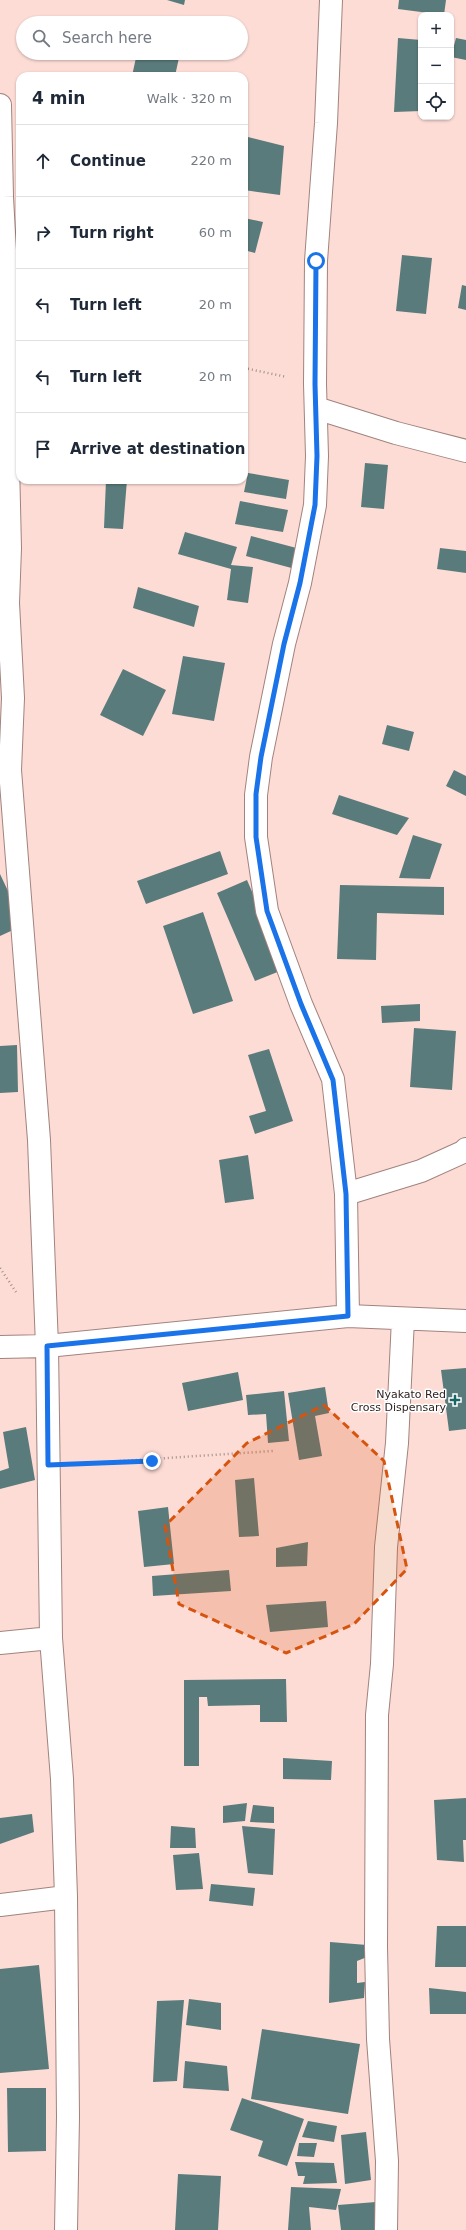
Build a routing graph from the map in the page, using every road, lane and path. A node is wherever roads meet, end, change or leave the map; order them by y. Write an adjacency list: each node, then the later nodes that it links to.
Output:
1 (332, 0): 4 (street)
2 (0, 105): 7 (street)
3 (248, 369): 4 (path)
4 (315, 384): 5 (street)
5 (316, 408): 6 (street); 9 (street)
6 (466, 451)
7 (6, 690): 13 (street)
8 (466, 1149): 9 (street)
9 (346, 1194): 10 (street)
10 (348, 1316): 11 (street); 13 (street)
11 (403, 1320): 12 (street); 22 (street)
12 (466, 1321)
13 (47, 1346): 14 (street); 16 (street)
14 (0, 1347)
15 (273, 1451): 16 (path)
16 (48, 1465): 17 (street)
17 (51, 1638): 18 (street); 19 (street)
18 (0, 1643)
19 (66, 1897): 20 (street); 21 (street)
20 (0, 1905)
21 (66, 2230)
22 (386, 2230)

